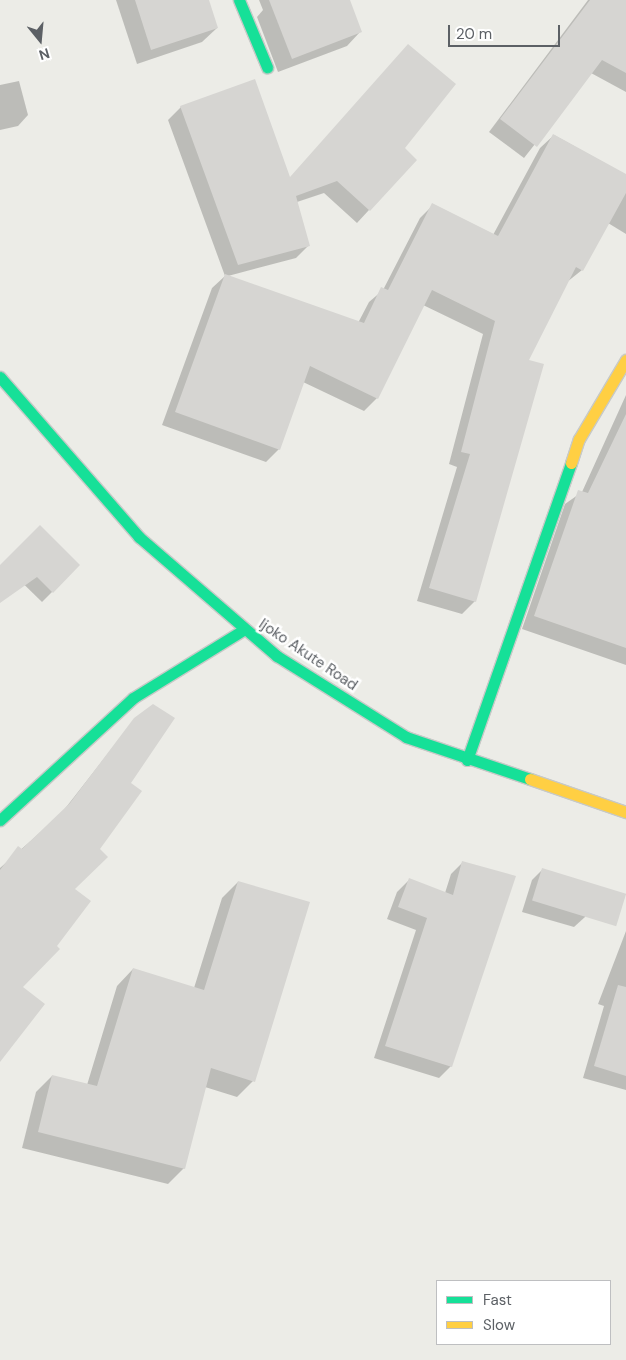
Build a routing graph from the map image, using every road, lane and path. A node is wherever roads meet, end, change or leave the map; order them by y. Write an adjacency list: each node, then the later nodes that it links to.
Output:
1 (239, 0): 2 (street)
2 (266, 67)
3 (626, 360): 6 (street)
4 (0, 377): 5 (street, Ijoko Akute Road)
5 (243, 630): 6 (street, Ijoko Akute Road); 8 (street)
6 (467, 760): 7 (street, Ijoko Akute Road)
7 (626, 812)
8 (0, 820)

